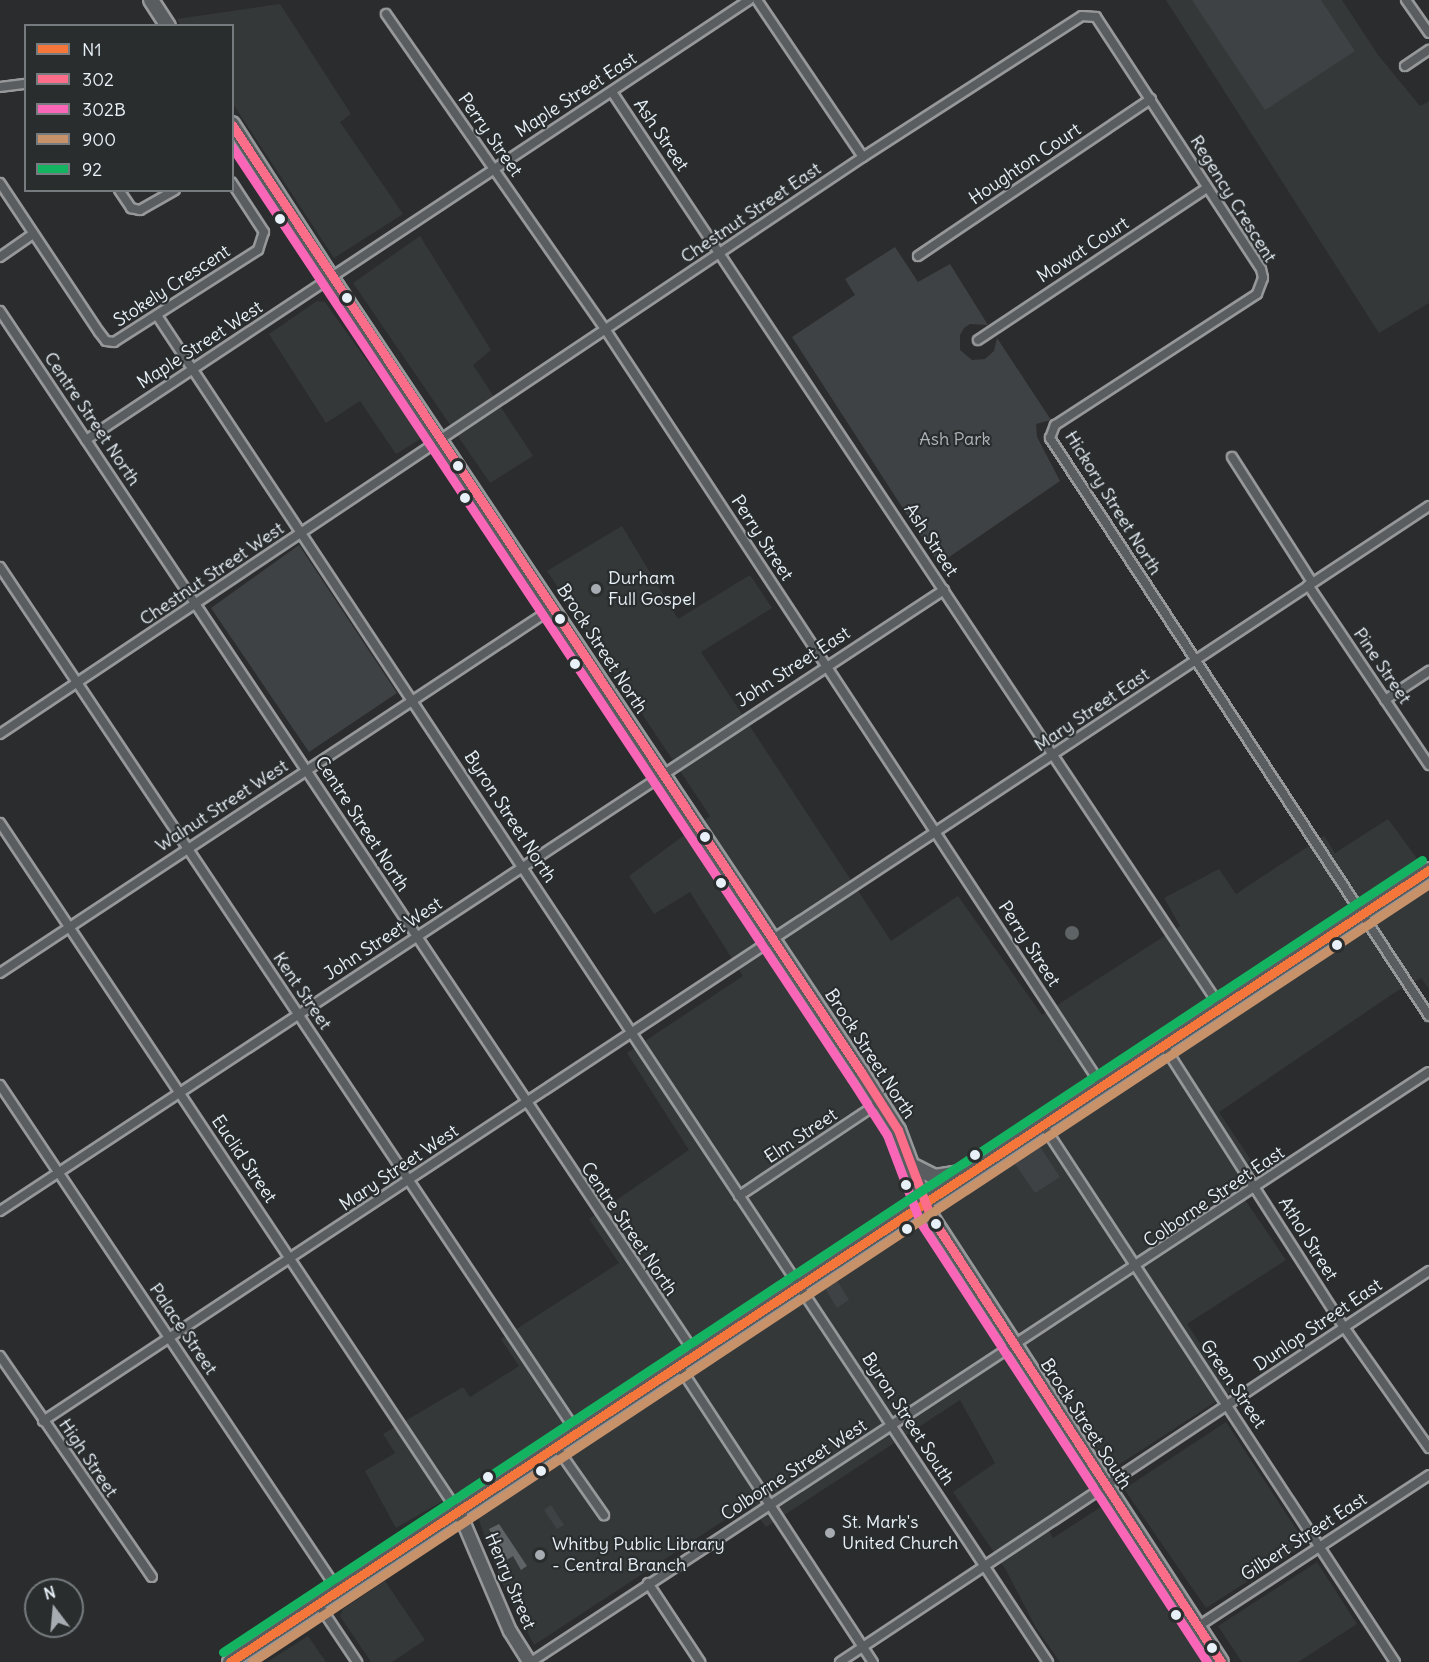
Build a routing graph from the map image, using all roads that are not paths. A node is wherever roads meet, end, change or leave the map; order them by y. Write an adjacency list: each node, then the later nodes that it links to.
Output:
1 (151, 0): 7 (main road)
2 (749, 0): 13 (street, Maple Street East)
3 (757, 0): 16 (street)
4 (1406, 0): 8 (street)
5 (386, 14): 17 (street, Perry Street)
6 (1082, 16): 14 (street, Regency Crescent); 16 (street, Chestnut Street East)
7 (167, 24)
8 (1429, 33)
9 (1429, 50): 10 (street)
10 (1405, 66)
11 (24, 84): 12 (street)
12 (0, 87)
13 (612, 92): 17 (street, Maple Street East); 24 (street, Ash Street)
14 (1151, 99): 20 (street, Regency Crescent); 25 (street, Houghton Court)
15 (234, 127): 27 (main road, Brock Street North)
16 (863, 157): 24 (street, Chestnut Street East)
17 (494, 169): 27 (street, Maple Street East); 30 (street, Perry Street)
18 (0, 183): 23 (street, Stokely Crescent)
19 (234, 186): 29 (street, Stokely Crescent)
20 (1207, 188): 31 (street, Mowat Court); 33 (street, Regency Crescent)
21 (120, 192): 22 (street)
22 (172, 192)
23 (33, 234): 26 (street); 29 (street, Stokely Crescent)
24 (722, 252): 30 (street, Chestnut Street East); 41 (street, Ash Street)
25 (918, 256)
26 (0, 257)
27 (331, 278): 32 (street, Maple Street West); 35 (main road, Brock Street North)
28 (0, 311): 34 (street, Centre Street North)
29 (158, 317): 32 (street, Byron Street North)
30 (607, 332): 35 (street, Chestnut Street East); 45 (street, Perry Street)
31 (978, 340)
32 (193, 369): 34 (street, Maple Street West); 38 (street, Byron Street North)
33 (1050, 431): 44 (street, Hickory Street North)
34 (86, 440): 42 (street, Centre Street North)
35 (442, 442): 38 (street, Chestnut Street West); 43 (main road, Brock Street North)
36 (1232, 457): 40 (street, Pine Street)
37 (1429, 506): 40 (street, Mary Street East)
38 (303, 533): 42 (street, Chestnut Street West); 48 (street, Byron Street North)
39 (0, 567): 47 (street, Kent Street)
40 (1310, 584): 44 (street, Mary Street East); 49 (street, Pine Street)
41 (944, 590): 45 (street, John Street East); 51 (street, Ash Street)
42 (196, 604): 47 (street, Chestnut Street West); 53 (street, Centre Street North)
43 (553, 608): 48 (street, Walnut Street West); 54 (main road, Brock Street North)
44 (1195, 661): 51 (street, Mary Street East); 60 (street, Hickory Street North)
45 (825, 665): 54 (street, John Street East); 56 (street, Perry Street)
46 (1429, 671): 49 (street)
47 (77, 683): 50 (street, Chestnut Street West); 57 (street, Kent Street)
48 (412, 700): 53 (street, Walnut Street West); 58 (street, Byron Street North)
49 (1385, 700): 52 (street, Pine Street)
50 (0, 734)
51 (1054, 756): 56 (street, Mary Street East); 65 (street, Ash Street)
52 (1429, 765)
53 (307, 770): 57 (street, Walnut Street West); 62 (street, Centre Street North)
54 (663, 775): 58 (street, John Street West); 63 (main road, Brock Street North)
55 (0, 823): 61 (street, Euclid Street)
56 (938, 832): 63 (street, Mary Street East); 72 (street, Perry Street)
57 (187, 849): 61 (street, Walnut Street West); 66 (street, Kent Street)
58 (523, 867): 62 (street, John Street West); 68 (street, Byron Street North)
59 (1429, 870): 60 (main road)
60 (1363, 914): 65 (main road); 67 (street, Hickory Street North)
61 (70, 928): 64 (street, Walnut Street West); 73 (street, Euclid Street)
62 (416, 938): 66 (street, John Street West); 75 (street, Centre Street North)
63 (771, 940): 68 (street, Mary Street West); 74 (main road, Brock Street North)
64 (0, 973)
65 (1221, 1008): 69 (main road)
66 (298, 1014): 73 (street, John Street West); 80 (street, Kent Street)
67 (1429, 1016)
68 (633, 1033): 75 (street, Mary Street West); 82 (street, Byron Street North)
69 (1164, 1046): 72 (main road); 81 (street, Athol Street)
70 (1429, 1072): 81 (street, Colborne Street East)
71 (0, 1085): 79 (street, Palace Street)
72 (1102, 1086): 76 (main road)
73 (179, 1093): 79 (street, John Street West); 85 (street, Euclid Street)
74 (880, 1102): 77 (main road, Brock Street North); 82 (street, Elm Street)
75 (526, 1103): 80 (street, Mary Street West); 92 (street, Centre Street North)
76 (1043, 1125): 78 (main road); 86 (street, Green Street)
77 (913, 1166): 78 (main road); 83 (main road, Brock Street North)
78 (975, 1169): 83 (main road)
79 (58, 1172): 84 (street, John Street West); 90 (street, Palace Street)
80 (408, 1181): 85 (street, Mary Street West); 98 (street, Kent Street)
81 (1257, 1188): 86 (street, Colborne Street East); 89 (street, Athol Street)
82 (739, 1196): 88 (street, Byron Street North)
83 (924, 1202): 88 (main road); 91 (main road, Brock Street South)
84 (0, 1211)
85 (291, 1259): 90 (street, Mary Street West); 104 (street, Euclid Street)
86 (1136, 1268): 91 (street, Colborne Street East); 95 (street, Green Street)
87 (1429, 1271): 89 (street, Dunlop Street East)
88 (800, 1284): 92 (main road); 97 (street, Byron Street South)
89 (1344, 1327): 95 (street, Dunlop Street East); 100 (street, Athol Street)
90 (169, 1338): 96 (street, Mary Street West); 110 (street, Palace Street)
91 (1014, 1346): 97 (street, Colborne Street West); 102 (main road, Brock Street South)
92 (696, 1355): 94 (main road)
93 (0, 1356): 96 (street, High Street)
94 (679, 1366): 98 (main road); 103 (street)
95 (1227, 1405): 102 (street, Dunlop Street East); 106 (street, Green Street)
96 (43, 1421): 108 (street, High Street)
97 (892, 1426): 103 (street, Colborne Street West); 107 (street, Byron Street South)
98 (578, 1434): 99 (main road)
99 (557, 1448): 104 (main road); 105 (street)
100 (1429, 1448)
101 (1429, 1474): 106 (street, Gilbert Street East)
102 (1106, 1488): 107 (street, Dunlop Street East); 112 (main road, Brock Street South)
103 (770, 1506): 109 (street, Colborne Street West); 113 (street)
104 (460, 1514): 110 (main road); 116 (main road, Henry Street)
105 (604, 1515)
106 (1319, 1545): 112 (street, Gilbert Street East); 122 (street, Green Street)
107 (985, 1568): 113 (street, Dunlop Street East); 120 (street, Byron Street South)
108 (152, 1577)
109 (648, 1583): 116 (street, Colborne Street West); 117 (street)
110 (339, 1592): 111 (main road)
111 (319, 1605): 114 (main road); 115 (street)
112 (1197, 1627): 121 (main road, Brock Street South)
113 (863, 1646): 118 (street, Dunlop Street East); 119 (street)
114 (230, 1662)
115 (357, 1662)
116 (530, 1662)
117 (700, 1662)
118 (840, 1662)
119 (873, 1662)
120 (1047, 1662)
121 (1221, 1662)
122 (1395, 1662)

